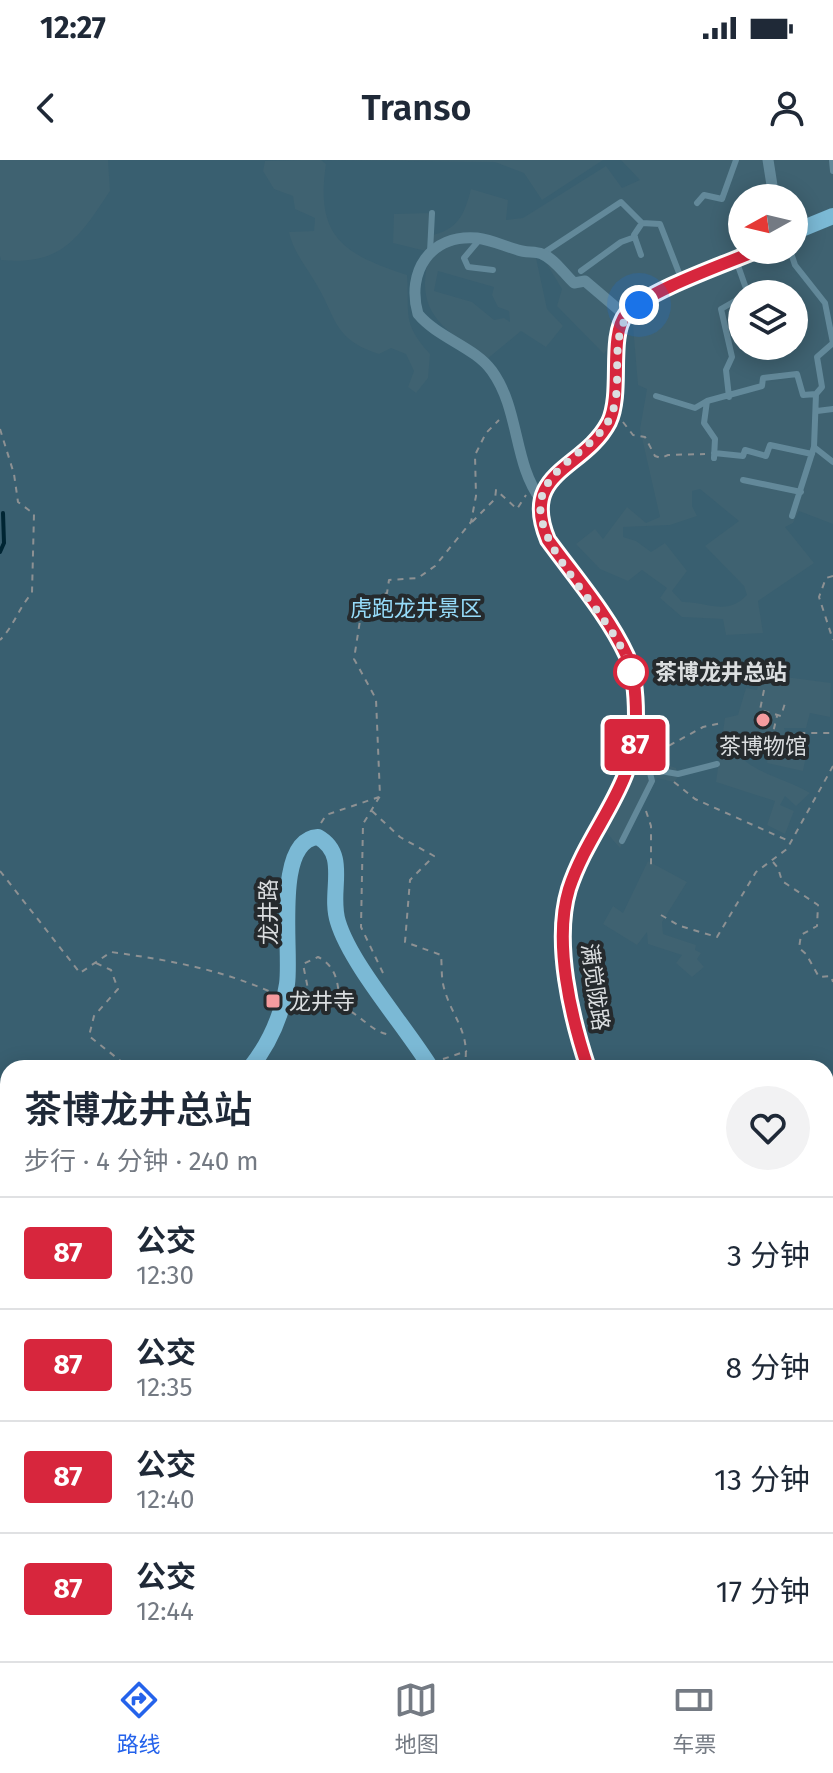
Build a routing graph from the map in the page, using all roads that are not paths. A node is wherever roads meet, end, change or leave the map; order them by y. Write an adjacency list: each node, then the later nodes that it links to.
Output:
1 (736, 160): 6 (lane)
2 (768, 160): 5 (street)
3 (832, 160): 4 (lane)
4 (833, 171)
5 (772, 184)
6 (697, 203)
7 (432, 213): 13 (lane)
8 (833, 216): 10 (street)
9 (642, 223): 11 (lane); 14 (lane); 20 (lane)
10 (808, 226)
11 (635, 237): 15 (lane); 19 (lane)
12 (480, 239): 13 (street); 14 (street); 18 (lane)
13 (430, 252): 38 (street)
14 (542, 254): 24 (street)
15 (641, 255)
16 (728, 263): 20 (street)
17 (795, 264): 22 (lane)
18 (493, 270)
19 (581, 271)
20 (683, 283): 24 (street)
21 (833, 302): 22 (lane)
22 (825, 303): 26 (lane)
23 (728, 305): 25 (lane)
24 (625, 315): 38 (street)
25 (728, 340)
26 (833, 343): 28 (lane)
27 (731, 360): 30 (lane)
28 (816, 394): 30 (lane); 33 (lane)
29 (656, 396): 31 (lane)
30 (729, 397): 31 (lane)
31 (707, 401): 34 (lane)
32 (833, 409): 33 (lane)
33 (817, 411): 34 (lane)
34 (813, 451): 35 (lane); 37 (lane)
35 (833, 462)
36 (743, 480): 37 (lane)
37 (801, 492): 39 (lane)
38 (537, 495): 40 (street, 满觉陇路)
39 (792, 516)
40 (632, 764): 42 (lane); 46 (street, 满觉陇路)
41 (717, 764): 42 (lane)
42 (649, 769): 43 (lane)
43 (622, 841)
44 (255, 1060): 45 (street, 龙井路)
45 (426, 1060)
46 (586, 1060)

